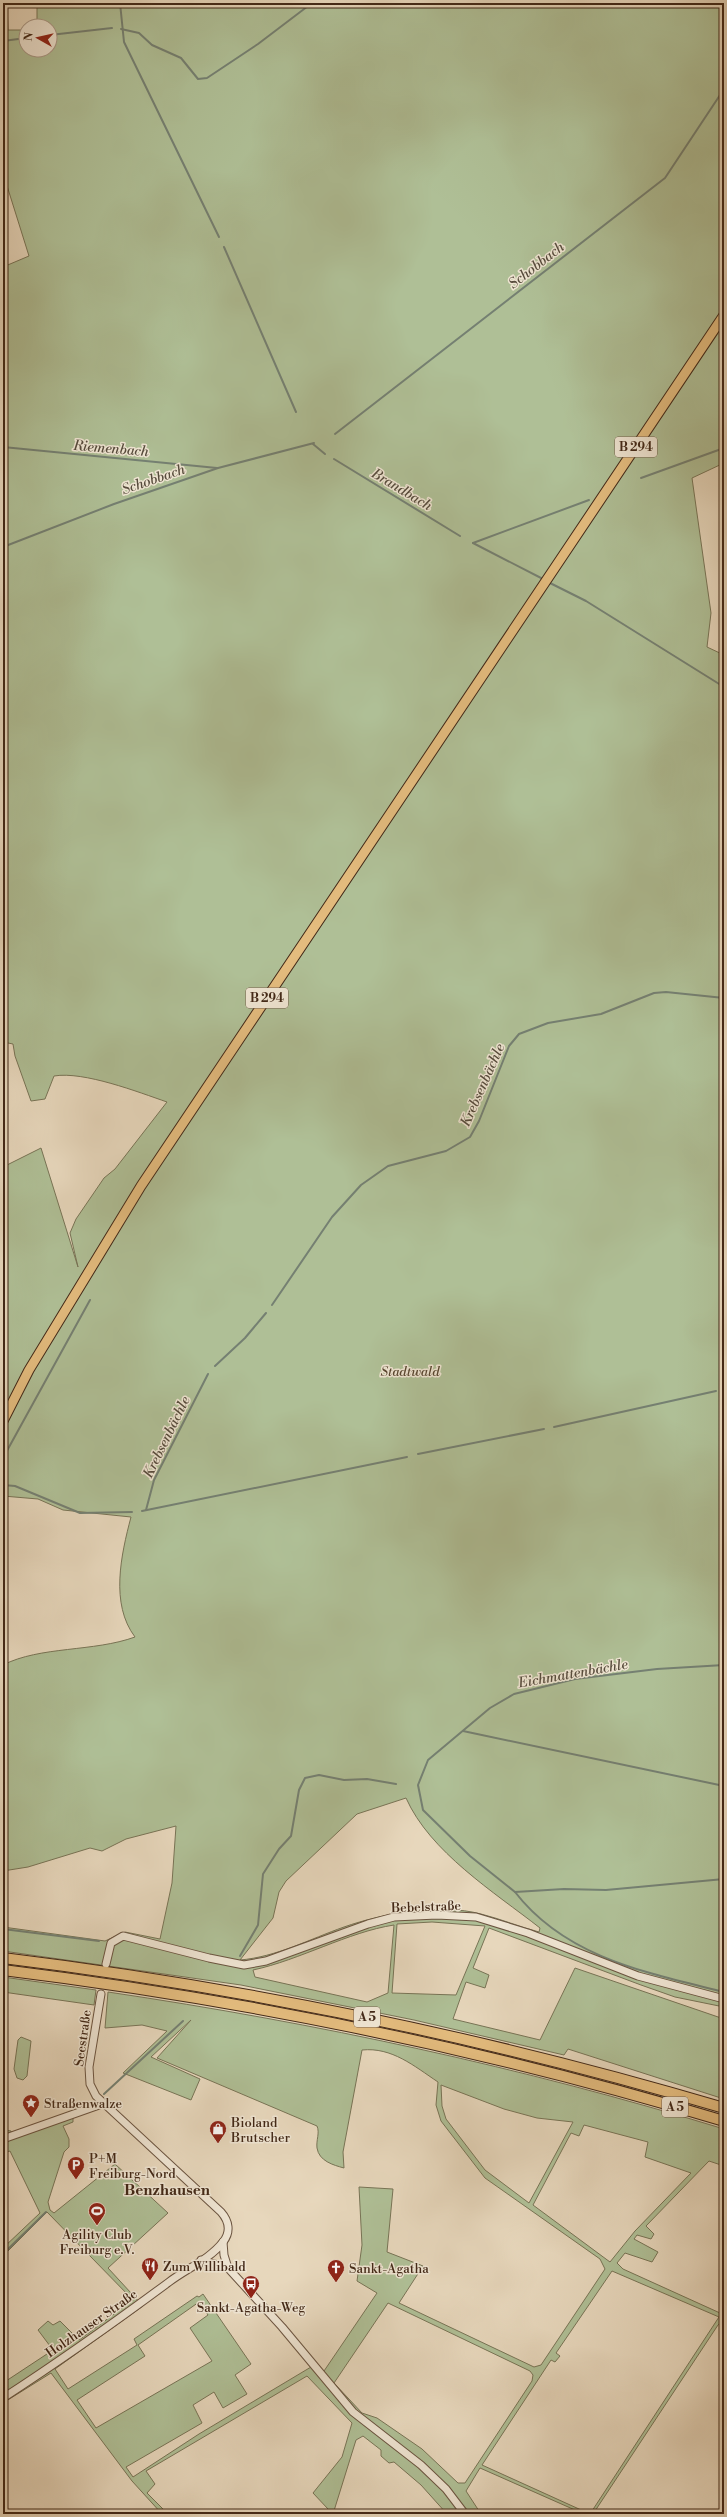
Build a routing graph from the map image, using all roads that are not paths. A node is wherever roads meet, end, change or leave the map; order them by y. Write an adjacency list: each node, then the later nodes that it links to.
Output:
1 (724, 315): 2 (main road, B 294)
2 (3, 1421)
3 (3, 1958): 11 (highway, A 5)
4 (106, 1964): 7 (street, Bebelstraße)
5 (3, 1970): 12 (highway, A 5)
6 (101, 1994): 8 (street, Seestraße)
7 (724, 1999)
8 (96, 2096): 9 (street, Seestraße); 10 (street)
9 (102, 2104): 10 (street); 14 (street, Seestraße)
10 (89, 2108): 13 (street)
11 (724, 2108)
12 (724, 2121)
13 (3, 2139)
14 (223, 2242): 15 (street); 16 (street, Seestraße)
15 (201, 2260): 16 (street); 17 (street, Holzhauser Straße)
16 (228, 2268): 18 (street)
17 (3, 2398)
18 (465, 2514)

